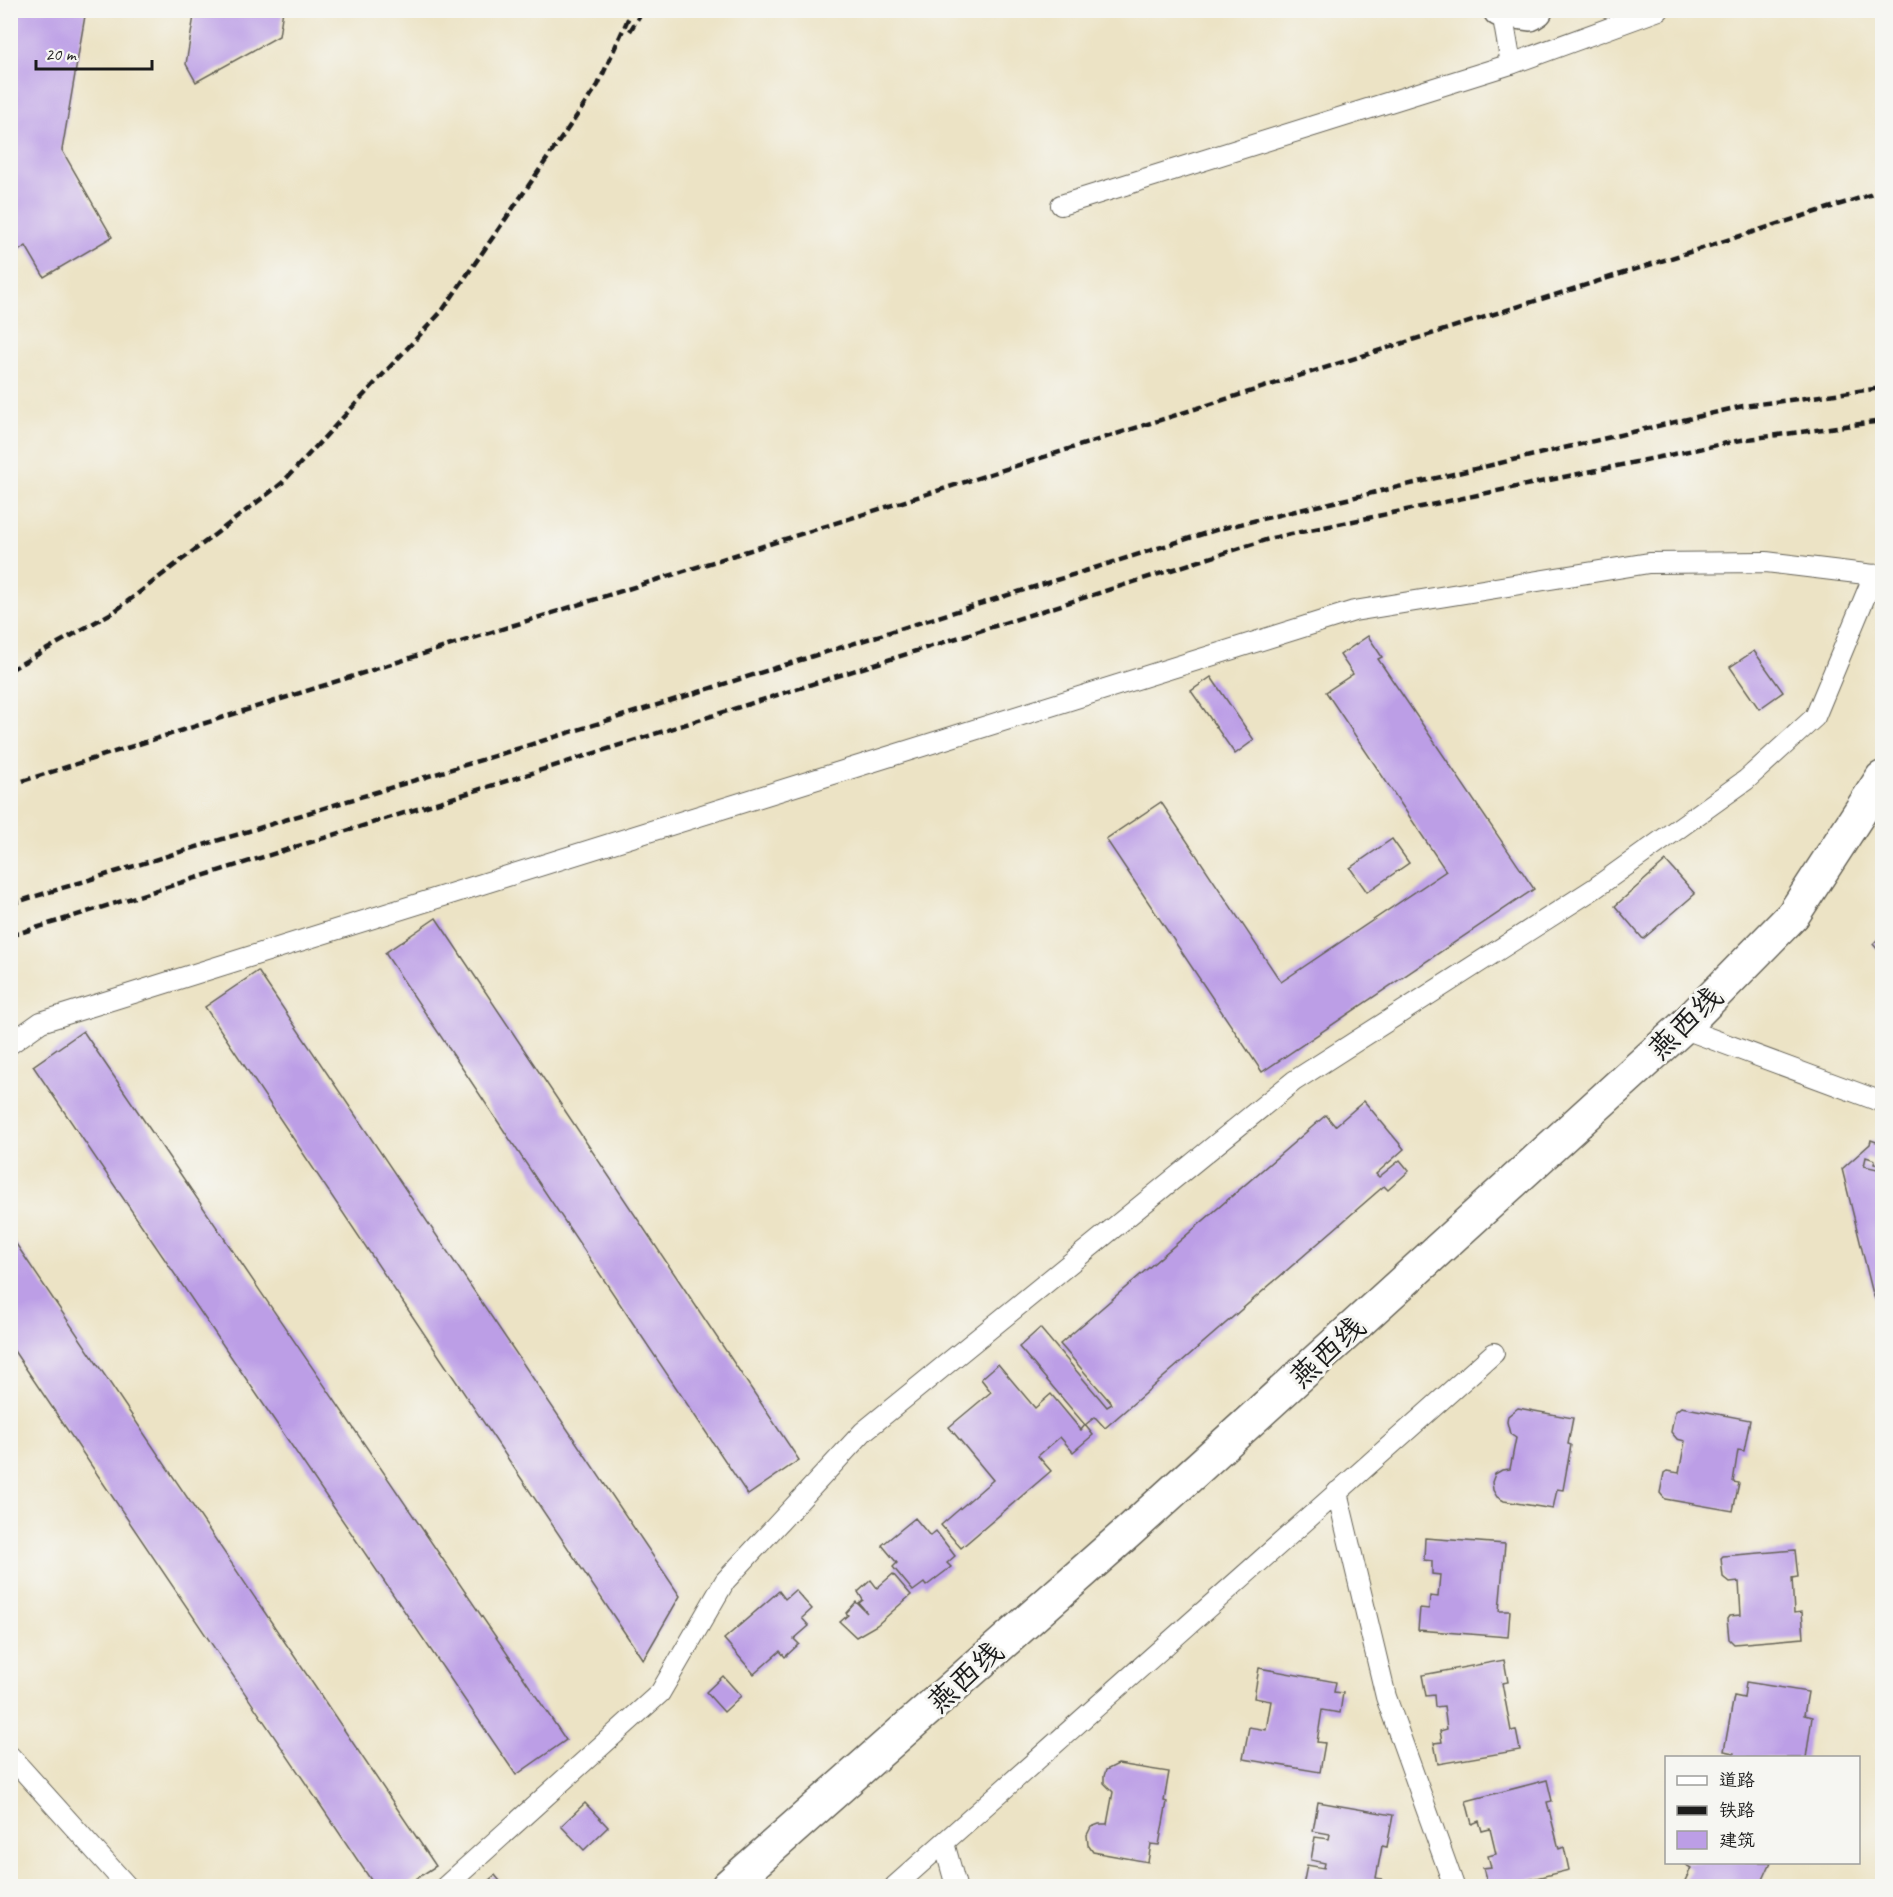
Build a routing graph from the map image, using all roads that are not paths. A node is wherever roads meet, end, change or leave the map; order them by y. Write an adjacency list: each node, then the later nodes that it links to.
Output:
1 (1536, 10): 3 (street)
2 (1659, 10): 4 (lane)
3 (1501, 11): 4 (lane)
4 (1511, 64): 5 (lane)
5 (1060, 205)
6 (1878, 575): 9 (lane); 16 (lane)
7 (1882, 778): 8 (street, 燕西线)
8 (1682, 1028): 10 (lane); 17 (street, 燕西线)
9 (10, 1044)
10 (1882, 1102)
11 (1494, 1353): 12 (lane)
12 (1337, 1492): 14 (lane); 20 (lane)
13 (10, 1756): 15 (lane)
14 (944, 1843): 18 (lane); 19 (lane)
15 (127, 1887)
16 (446, 1887)
17 (728, 1887)
18 (895, 1887)
19 (956, 1887)
20 (1454, 1887)

